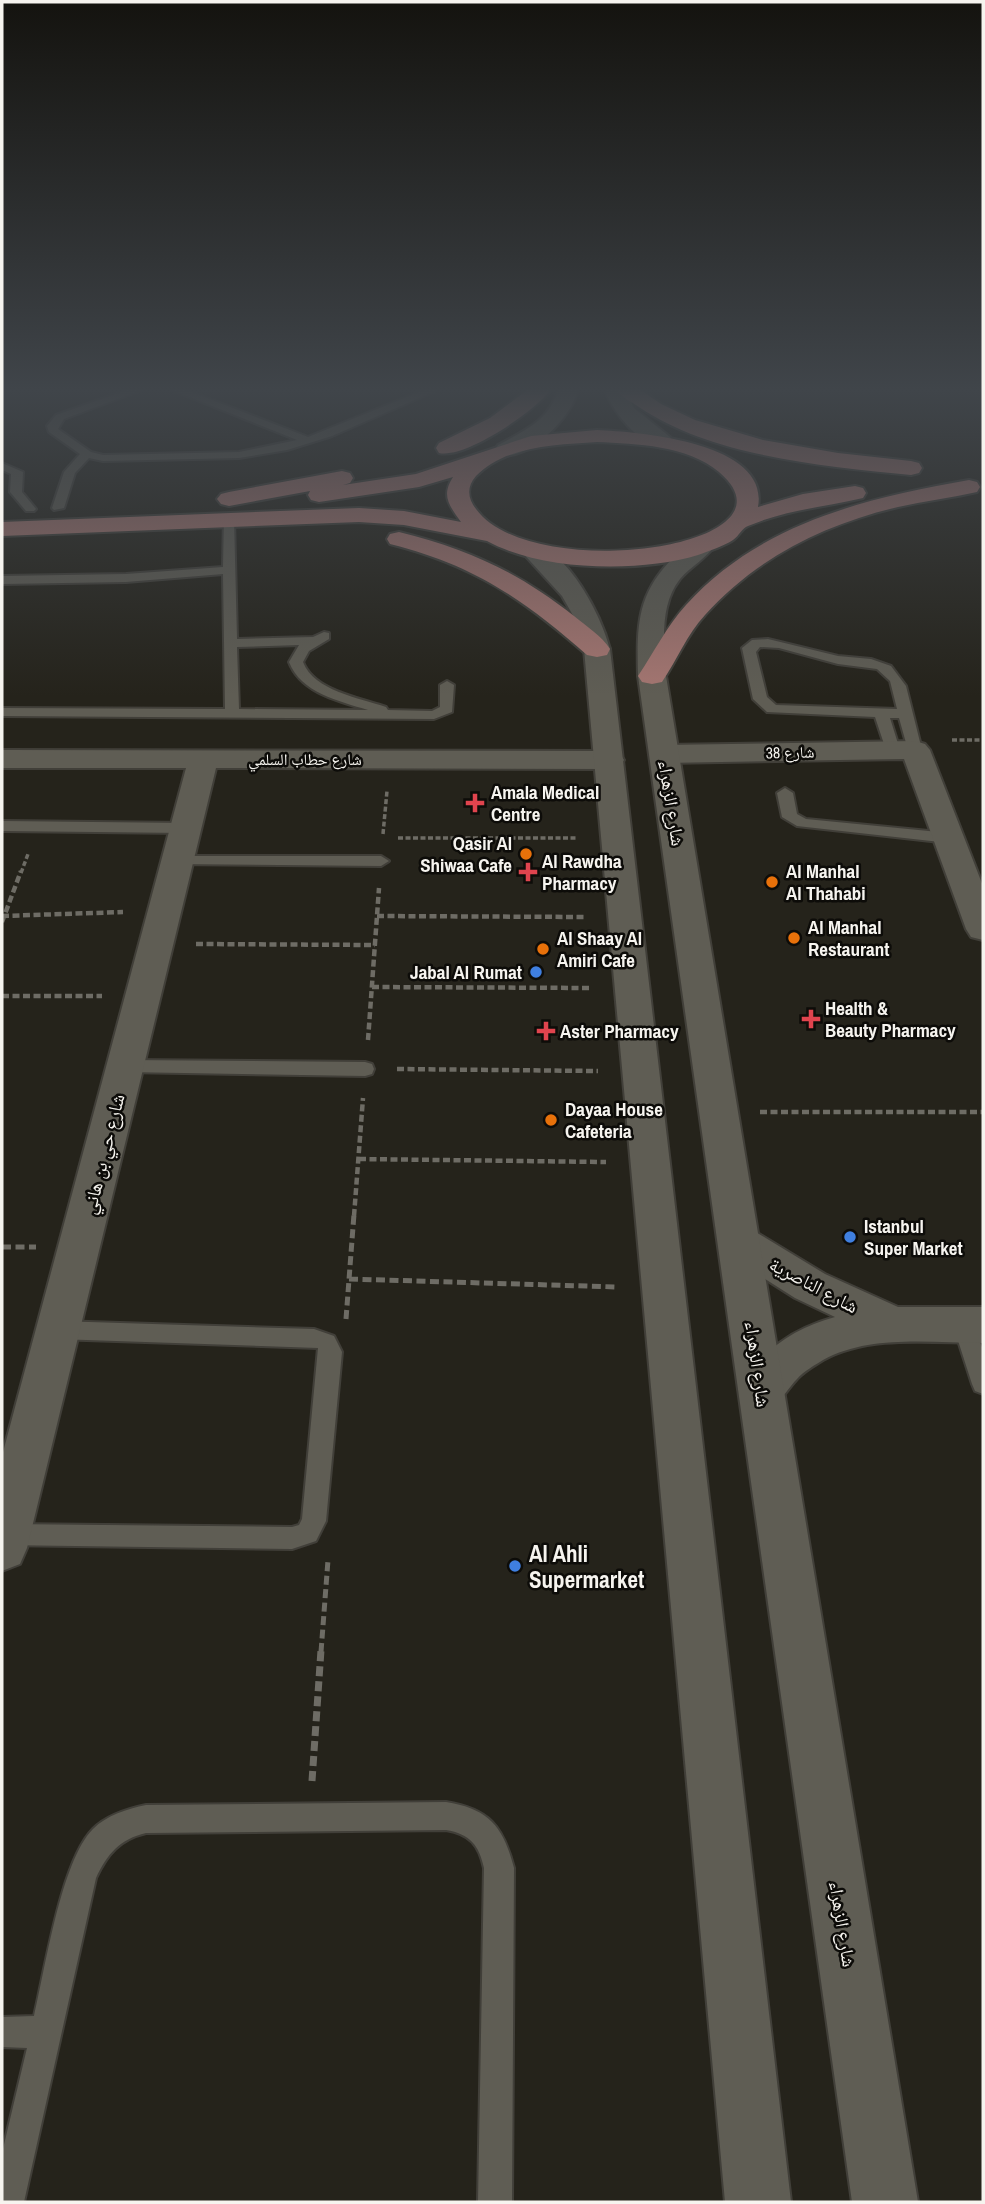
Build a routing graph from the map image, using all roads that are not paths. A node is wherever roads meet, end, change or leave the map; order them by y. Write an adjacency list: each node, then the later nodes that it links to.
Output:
1 (16, 491): 10 (lane)
2 (64, 491): 9 (lane)
3 (300, 491): 12 (main road)
4 (357, 491): 12 (main road)
5 (458, 491): 16 (main road)
6 (747, 491): 14 (main road)
7 (860, 491): 14 (main road)
8 (920, 491): 23 (main road)
9 (58, 508): 10 (main road); 12 (main road)
10 (30, 509): 11 (main road)
11 (2, 510)
12 (224, 510): 13 (main road); 15 (main road); 19 (lane)
13 (259, 518): 16 (main road); 22 (main road)
14 (742, 520): 17 (main road)
15 (2, 529)
16 (489, 534): 18 (main road)
17 (704, 544): 18 (main road); 23 (main road, شارع الزهراء)
18 (532, 550): 22 (main road)
19 (229, 570): 20 (lane); 21 (lane)
20 (2, 580)
21 (231, 643): 27 (lane); 28 (lane)
22 (597, 649): 34 (main road)
23 (652, 676): 31 (main road, شارع الزهراء)
24 (447, 685): 28 (lane)
25 (2, 712): 27 (lane)
26 (881, 713): 29 (lane); 29 (lane); 30 (lane)
27 (232, 714): 28 (lane)
28 (394, 714)
29 (905, 714): 30 (lane)
30 (904, 750): 31 (main road, شارع 38); 37 (main road)
31 (664, 754): 43 (main road, شارع الزهراء)
32 (2, 759): 33 (main road, شارع حطاب السلمي)
33 (203, 759): 34 (main road, شارع حطاب السلمي); 38 (main road, شارع حي بن هاني)
34 (609, 760): 54 (main road)
35 (785, 793): 37 (lane)
36 (2, 826): 38 (lane)
37 (948, 838): 40 (main road)
38 (181, 844): 39 (lane); 41 (main road, شارع حي بن هاني)
39 (381, 861)
40 (983, 929)
41 (125, 1066): 42 (lane); 46 (main road, شارع حي بن هاني)
42 (365, 1069)
43 (739, 1242): 44 (main road, شارع الناصرية); 48 (main road, شارع الزهراء)
44 (892, 1324): 45 (main road, شارع الناصرية); 48 (main road, شارع الناصرية)
45 (974, 1325): 47 (lane)
46 (57, 1330): 49 (main road, شارع حي بن هاني); 49 (lane)
47 (983, 1384)
48 (763, 1390): 55 (main road, شارع الزهراء)
49 (3, 1541)
50 (2, 2032): 51 (lane)
51 (46, 2032): 52 (lane); 53 (lane)
52 (7, 2202)
53 (495, 2202)
54 (758, 2202)
55 (886, 2202)

